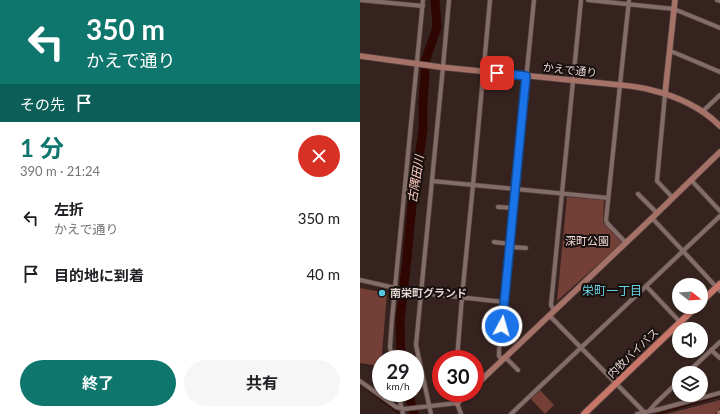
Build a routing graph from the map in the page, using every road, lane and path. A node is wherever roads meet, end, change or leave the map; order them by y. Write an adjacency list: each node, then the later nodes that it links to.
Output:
1 (360, 0): 12 (street)
2 (423, 0): 12 (street)
3 (449, 0): 18 (street)
4 (490, 0): 19 (street)
5 (534, 0): 21 (street)
6 (581, 0): 22 (street)
7 (588, 0): 11 (street)
8 (675, 0): 13 (street)
9 (717, 0): 10 (street)
10 (720, 1)
11 (629, 2): 13 (street); 23 (street)
12 (423, 6): 17 (street)
13 (674, 9): 14 (street); 15 (street)
14 (720, 28)
15 (670, 52): 20 (street); 24 (street)
16 (360, 56): 17 (street, かえで通り)
17 (419, 65): 18 (street, かえで通り); 50 (street)
18 (441, 67): 19 (street, かえで通り); 30 (street)
19 (484, 72): 21 (street, かえで通り); 31 (street)
20 (720, 72)
21 (526, 76): 22 (street, かえで通り); 32 (street)
22 (573, 80): 23 (street, かえで通り); 33 (street)
23 (620, 85): 24 (street, かえで通り); 35 (street)
24 (666, 94): 26 (street, かえで通り); 36 (street)
25 (720, 95): 26 (street)
26 (702, 112): 27 (street, かえで通り)
27 (720, 126)
28 (720, 152): 29 (street)
29 (691, 180): 36 (street); 39 (street)
30 (432, 181): 31 (street); 52 (street)
31 (473, 185): 32 (street); 53 (street)
32 (515, 189): 33 (street); 38 (street)
33 (561, 193): 35 (street); 56 (street)
34 (638, 194): 40 (street)
35 (608, 198): 44 (street)
36 (673, 198): 40 (street)
37 (498, 207): 38 (street)
38 (514, 208): 45 (street)
39 (720, 211)
40 (657, 213): 42 (street)
41 (720, 216): 47 (street)
42 (652, 218): 44 (street); 47 (street)
43 (494, 242): 45 (street)
44 (626, 242): 56 (street)
45 (510, 245): 46 (street); 55 (street)
46 (526, 248)
47 (683, 251): 49 (street); 51 (street)
48 (360, 280): 50 (street)
49 (646, 286): 59 (street); 62 (street)
50 (395, 288): 63 (street)
51 (719, 288): 54 (main road)
52 (421, 293): 53 (street); 78 (street)
53 (462, 297): 55 (street); 64 (street)
54 (708, 297)
55 (504, 302): 67 (street)
56 (554, 310): 58 (street)
57 (689, 314): 59 (main road, 内牧バイパス)
58 (549, 315): 62 (street); 67 (street)
59 (680, 322)
60 (672, 330): 72 (main road, 内牧バイパス)
61 (720, 342): 65 (street)
62 (581, 348): 72 (street); 85 (street)
63 (390, 350)
64 (458, 350)
65 (712, 350): 66 (street); 68 (street)
66 (720, 358)
67 (503, 359): 69 (street); 70 (street)
68 (695, 366)
69 (518, 370)
70 (484, 377)
71 (360, 381): 79 (street)
72 (616, 383): 81 (street); 86 (main road, 内牧バイパス)
73 (672, 388): 80 (street)
74 (720, 393): 80 (street)
75 (401, 402): 79 (street)
76 (453, 402): 78 (street)
77 (459, 402): 84 (street)
78 (429, 406): 79 (street); 83 (street)
79 (403, 409): 82 (street)
80 (649, 411): 81 (street)
81 (644, 412): 87 (street)
82 (403, 414)
83 (431, 414)
84 (461, 414)
85 (512, 414)
86 (584, 414)
87 (638, 414)

